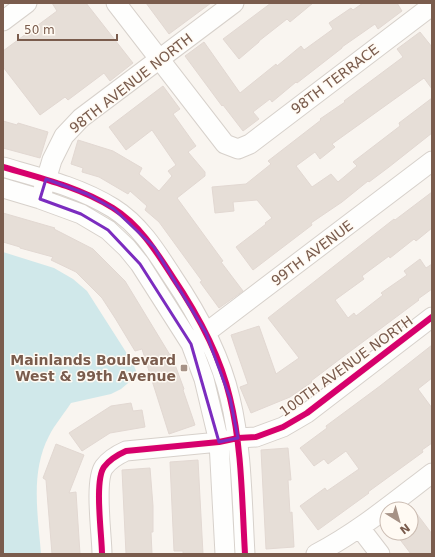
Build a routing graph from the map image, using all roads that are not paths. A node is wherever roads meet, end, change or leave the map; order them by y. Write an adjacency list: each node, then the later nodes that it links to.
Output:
1 (27, 3): 5 (street)
2 (116, 3): 6 (street)
3 (234, 3): 6 (street, 98TH AVENUE NORTH)
4 (429, 7): 6 (street, 98TH TERRACE)
5 (3, 21)
6 (160, 59): 9 (street, 98TH AVENUE NORTH)
7 (432, 161): 13 (street, 99TH AVENUE)
8 (3, 167): 9 (street)
9 (46, 179): 11 (street, 98TH AVENUE NORTH); 13 (street)
10 (3, 188): 11 (street)
11 (40, 199): 13 (street)
12 (432, 317): 14 (street, 100TH AVENUE NORTH)
13 (198, 338): 14 (street); 15 (street)
14 (238, 438): 15 (street, 100TH AVENUE NORTH); 20 (street)
15 (219, 442): 18 (street, 100TH AVENUE NORTH); 19 (street)
16 (432, 473): 17 (street)
17 (360, 528): 21 (street); 22 (street)
18 (102, 554)
19 (225, 554)
20 (246, 554)
21 (316, 554)
22 (380, 554)

